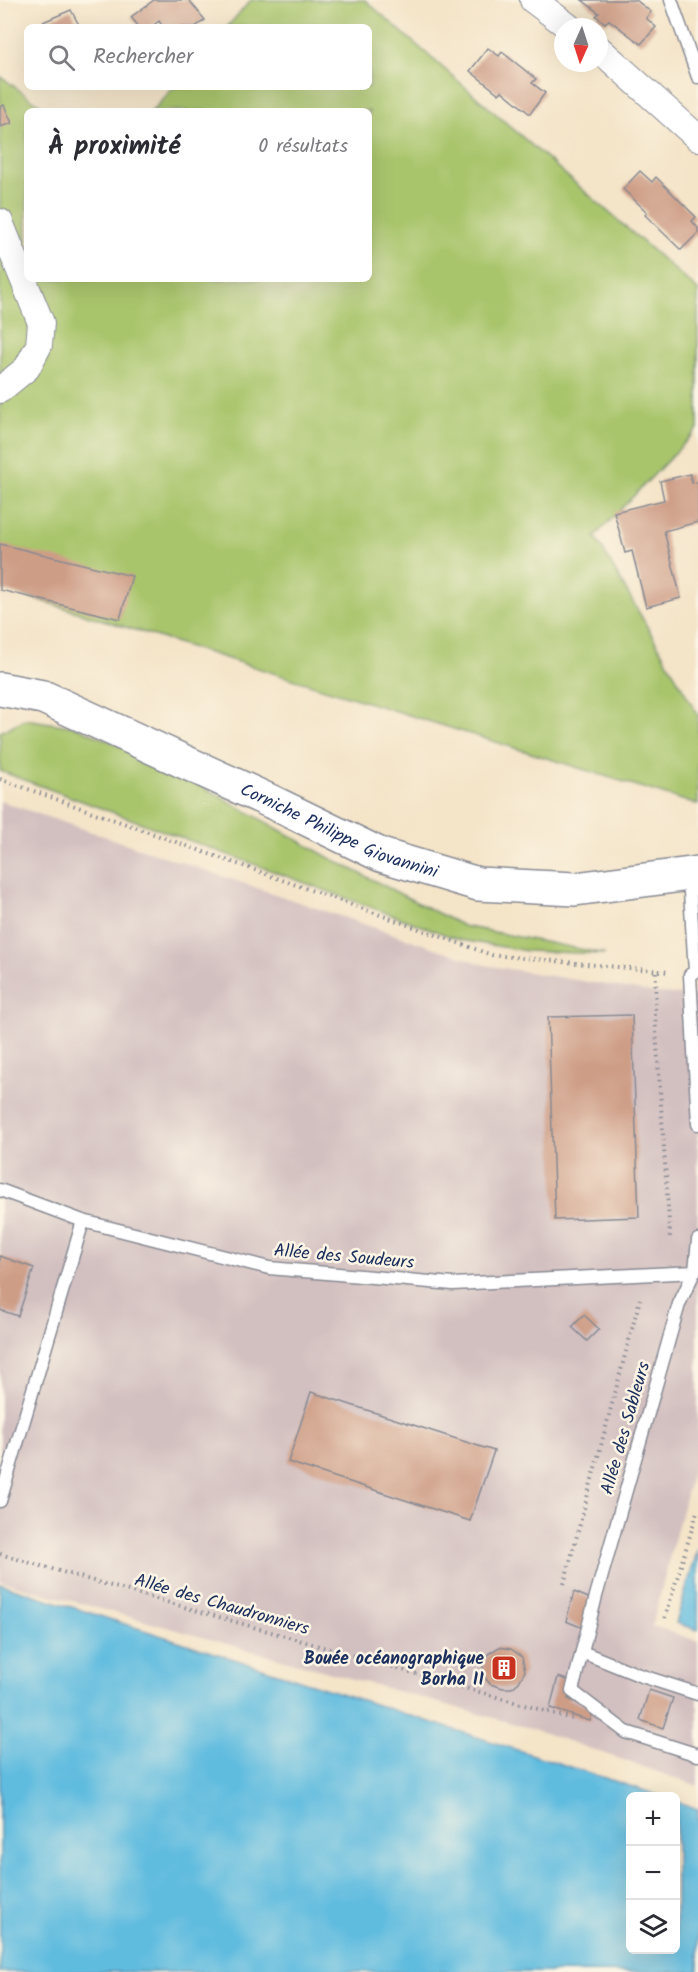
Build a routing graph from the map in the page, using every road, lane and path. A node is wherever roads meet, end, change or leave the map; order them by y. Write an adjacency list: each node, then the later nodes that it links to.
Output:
1 (532, 0): 3 (street)
2 (671, 0): 5 (lane)
3 (557, 18)
4 (608, 56): 6 (street)
5 (698, 77)
6 (698, 138)
7 (0, 222): 8 (street)
8 (24, 281)
9 (24, 282): 10 (street)
10 (0, 390)
11 (0, 689): 13 (main road, Corniche Philippe Giovannini)
12 (0, 779): 14 (path)
13 (693, 874): 15 (lane)
14 (656, 972): 15 (path); 19 (path)
15 (695, 972): 16 (lane)
16 (698, 1124)
17 (0, 1190): 18 (lane, Allée des Soudeurs)
18 (83, 1221): 21 (lane, Allée des Soudeurs); 23 (lane)
19 (670, 1237)
20 (698, 1240): 21 (lane, Allée des Sableurs)
21 (696, 1268): 28 (lane, Allée des Sableurs)
22 (640, 1299): 26 (path)
23 (0, 1501)
24 (698, 1509): 27 (path)
25 (0, 1554): 30 (path, Allée des Chaudronniers)
26 (564, 1584)
27 (665, 1618)
28 (582, 1652): 29 (lane); 31 (lane, Allée des Sableurs)
29 (698, 1694)
30 (540, 1710)
31 (698, 1755)

